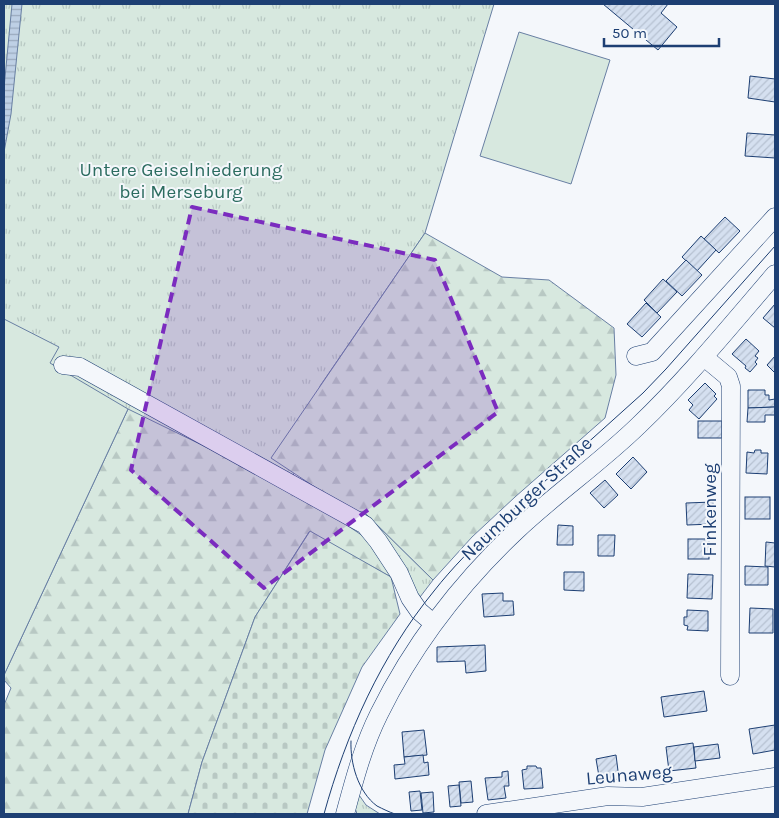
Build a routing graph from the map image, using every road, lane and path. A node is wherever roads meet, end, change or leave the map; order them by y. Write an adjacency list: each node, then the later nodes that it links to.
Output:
1 (775, 217): 3 (street)
2 (775, 274): 4 (street, Naumburger Straße)
3 (636, 356)
4 (704, 357): 6 (street, Naumburger Straße); 7 (street, Finkenweg)
5 (63, 365): 6 (street)
6 (433, 624): 9 (street, Naumburger Straße)
7 (730, 676)
8 (775, 777): 10 (street, Leunaweg)
9 (345, 814)
10 (486, 814)

